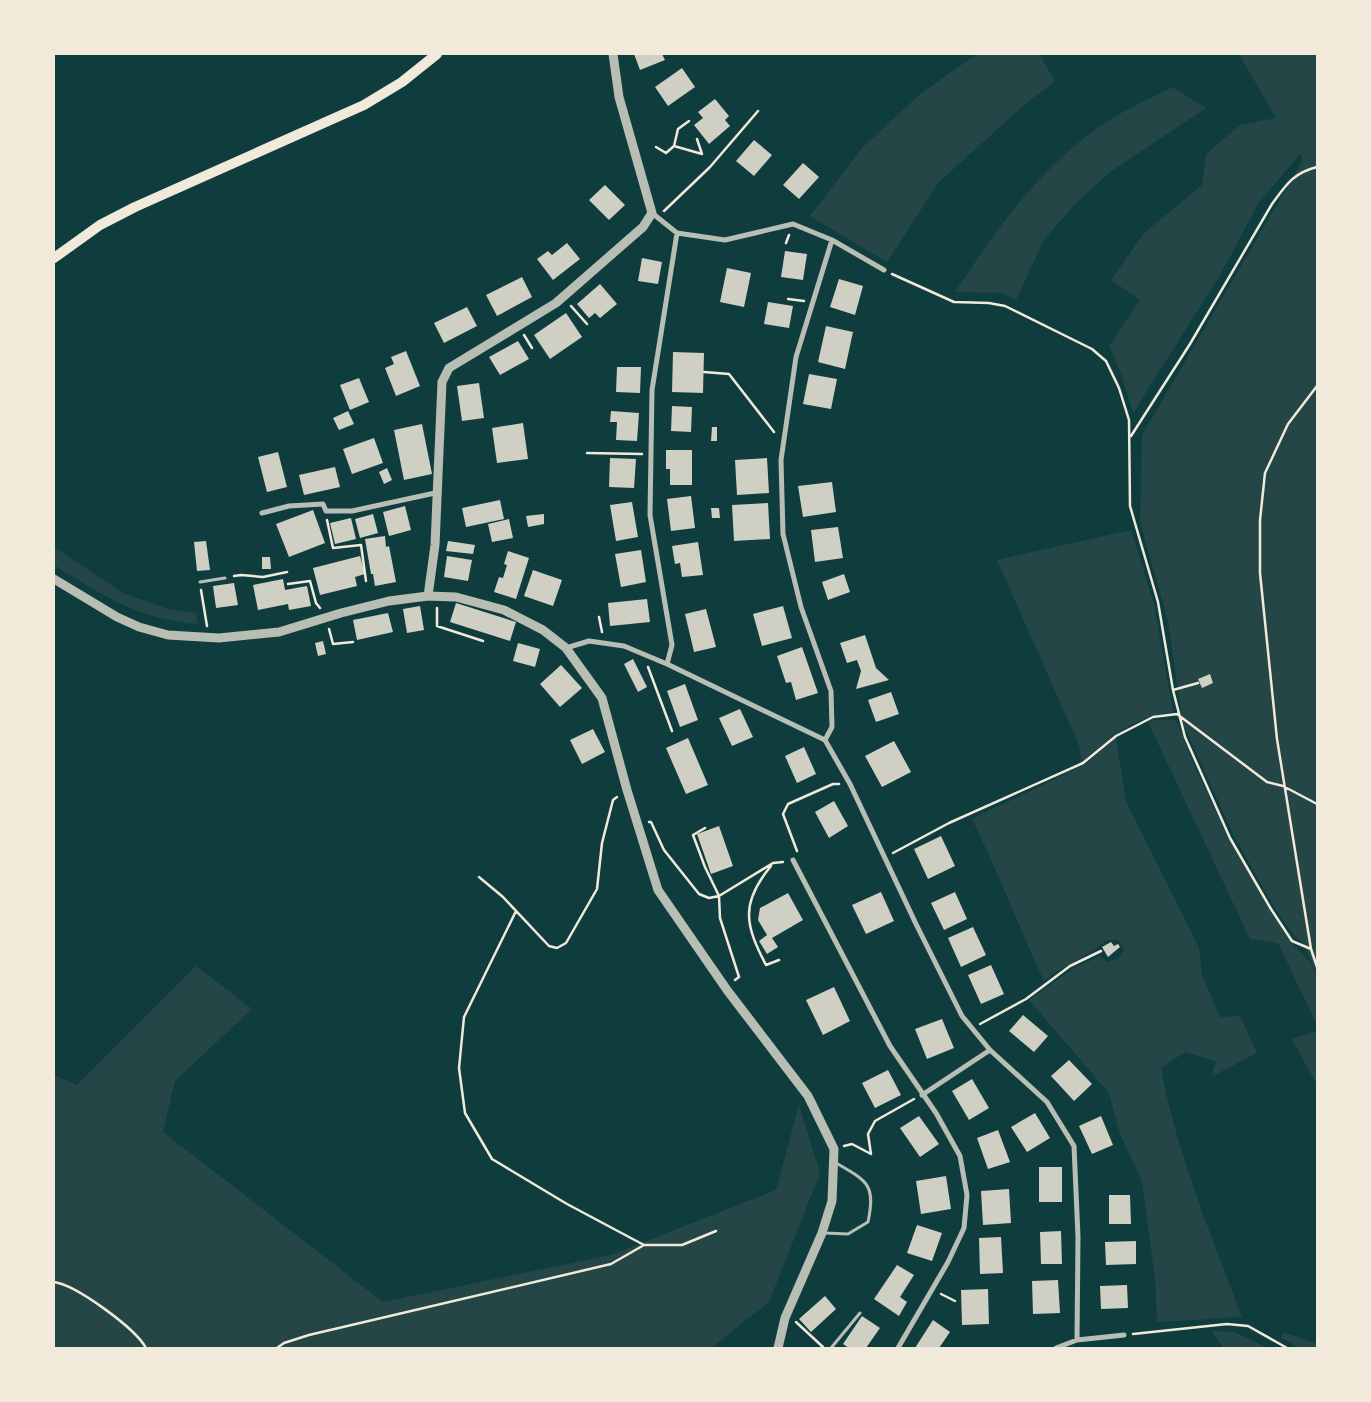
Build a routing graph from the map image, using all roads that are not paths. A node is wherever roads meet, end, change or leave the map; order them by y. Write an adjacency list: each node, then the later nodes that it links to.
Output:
1 (437, 54): 6 (main road)
2 (613, 54): 3 (street)
3 (655, 215): 4 (street); 8 (street)
4 (677, 234): 5 (street); 15 (street)
5 (832, 240): 7 (street); 16 (street)
6 (54, 258)
7 (884, 270)
8 (435, 493): 9 (street); 13 (street)
9 (262, 513)
10 (225, 578): 12 (lane)
11 (54, 579): 13 (street)
12 (200, 582)
13 (433, 597): 14 (street)
14 (566, 648): 15 (street); 20 (street)
15 (667, 664): 16 (street)
16 (824, 740): 18 (street)
17 (793, 860): 19 (street)
18 (990, 1050): 19 (street); 24 (street)
19 (922, 1094): 27 (street)
20 (834, 1162): 21 (street); 21 (lane)
21 (822, 1233): 25 (street)
22 (860, 1313): 26 (lane)
23 (1124, 1335): 24 (street)
24 (1077, 1340): 28 (street)
25 (778, 1348)
26 (831, 1348)
27 (898, 1348)
28 (1056, 1348)

